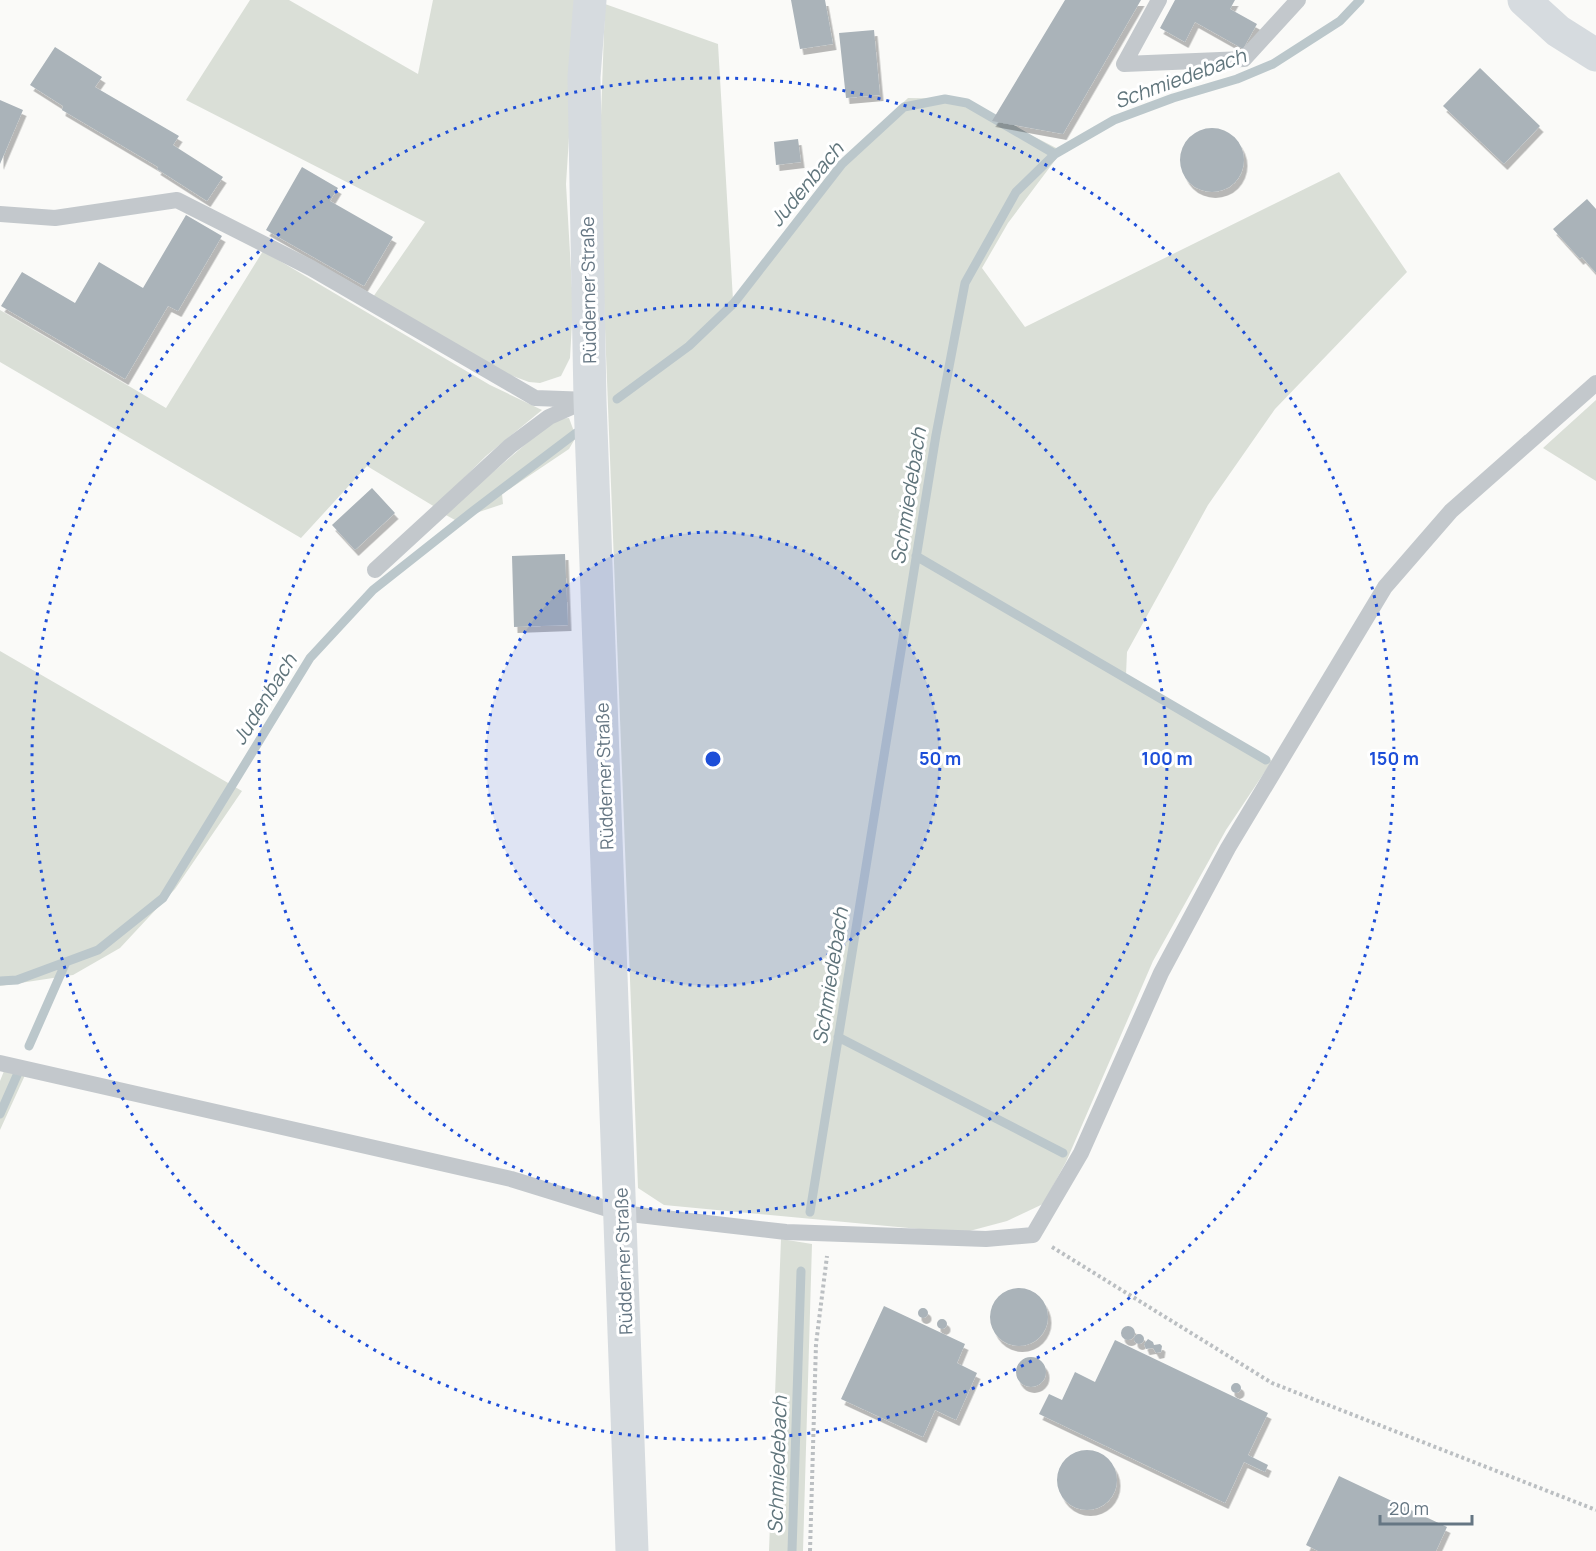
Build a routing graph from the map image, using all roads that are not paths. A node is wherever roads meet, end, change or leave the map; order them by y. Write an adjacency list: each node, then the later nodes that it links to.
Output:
1 (590, 0): 8 (street, Rüdderner Straße)
2 (1159, 0): 3 (lane)
3 (1298, 0)
4 (1524, 0): 5 (street)
5 (1596, 55)
6 (0, 214): 8 (lane)
7 (1596, 383): 11 (lane)
8 (590, 400): 9 (lane); 11 (street, Rüdderner Straße)
9 (375, 570)
10 (0, 1063): 11 (lane)
11 (621, 1213): 12 (street, Rüdderner Straße)
12 (632, 1551)

